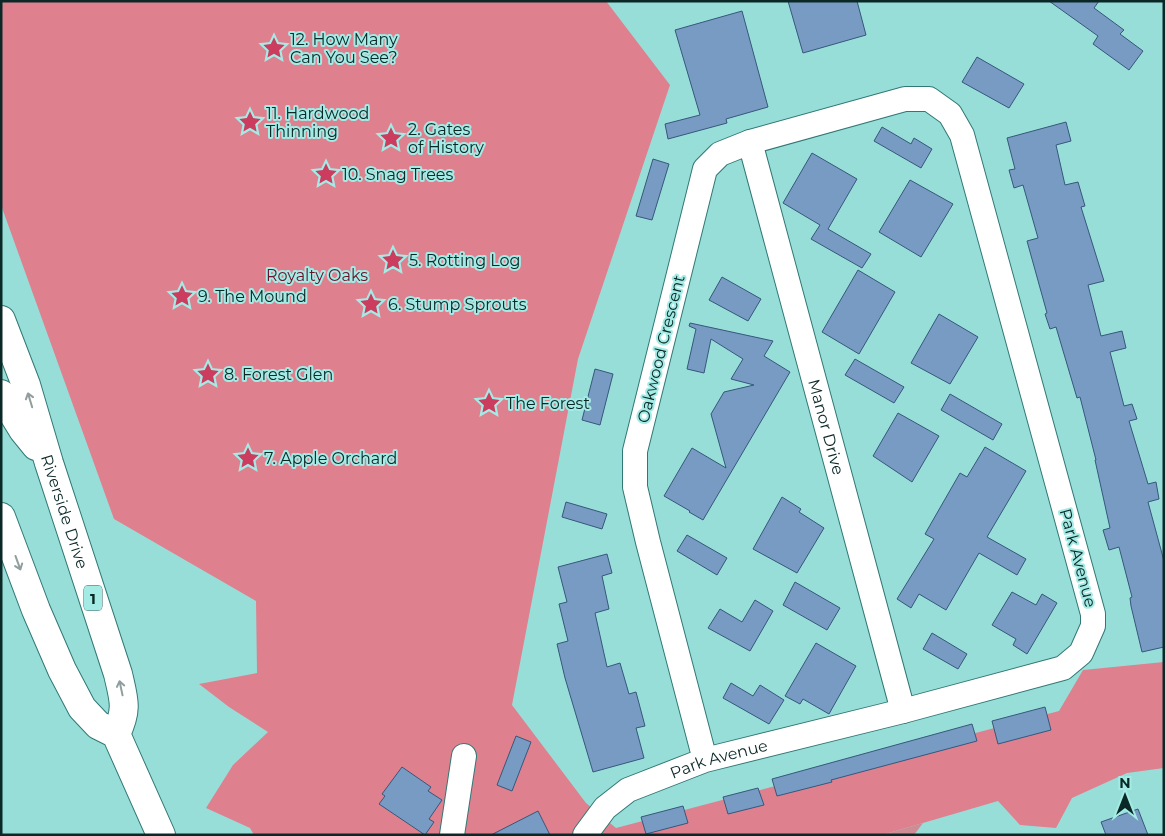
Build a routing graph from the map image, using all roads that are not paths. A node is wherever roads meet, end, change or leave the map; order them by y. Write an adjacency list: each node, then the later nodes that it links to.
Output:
1 (929, 99): 2 (street, Oakwood Crescent); 7 (street, Park Avenue)
2 (750, 142): 7 (street, Manor Drive); 10 (street, Oakwood Crescent)
3 (1, 320): 5 (highway, Riverside Drive / 1, one-way to 3)
4 (1, 394): 5 (highway)
5 (49, 463): 8 (highway, Riverside Drive / 1, one-way to 5)
6 (1, 517): 8 (highway, one-way to 8)
7 (903, 711): 10 (street, Park Avenue)
8 (116, 734): 11 (highway)
9 (464, 756): 12 (street)
10 (706, 760): 13 (street, Park Avenue)
11 (161, 835)
12 (452, 835)
13 (585, 835)

